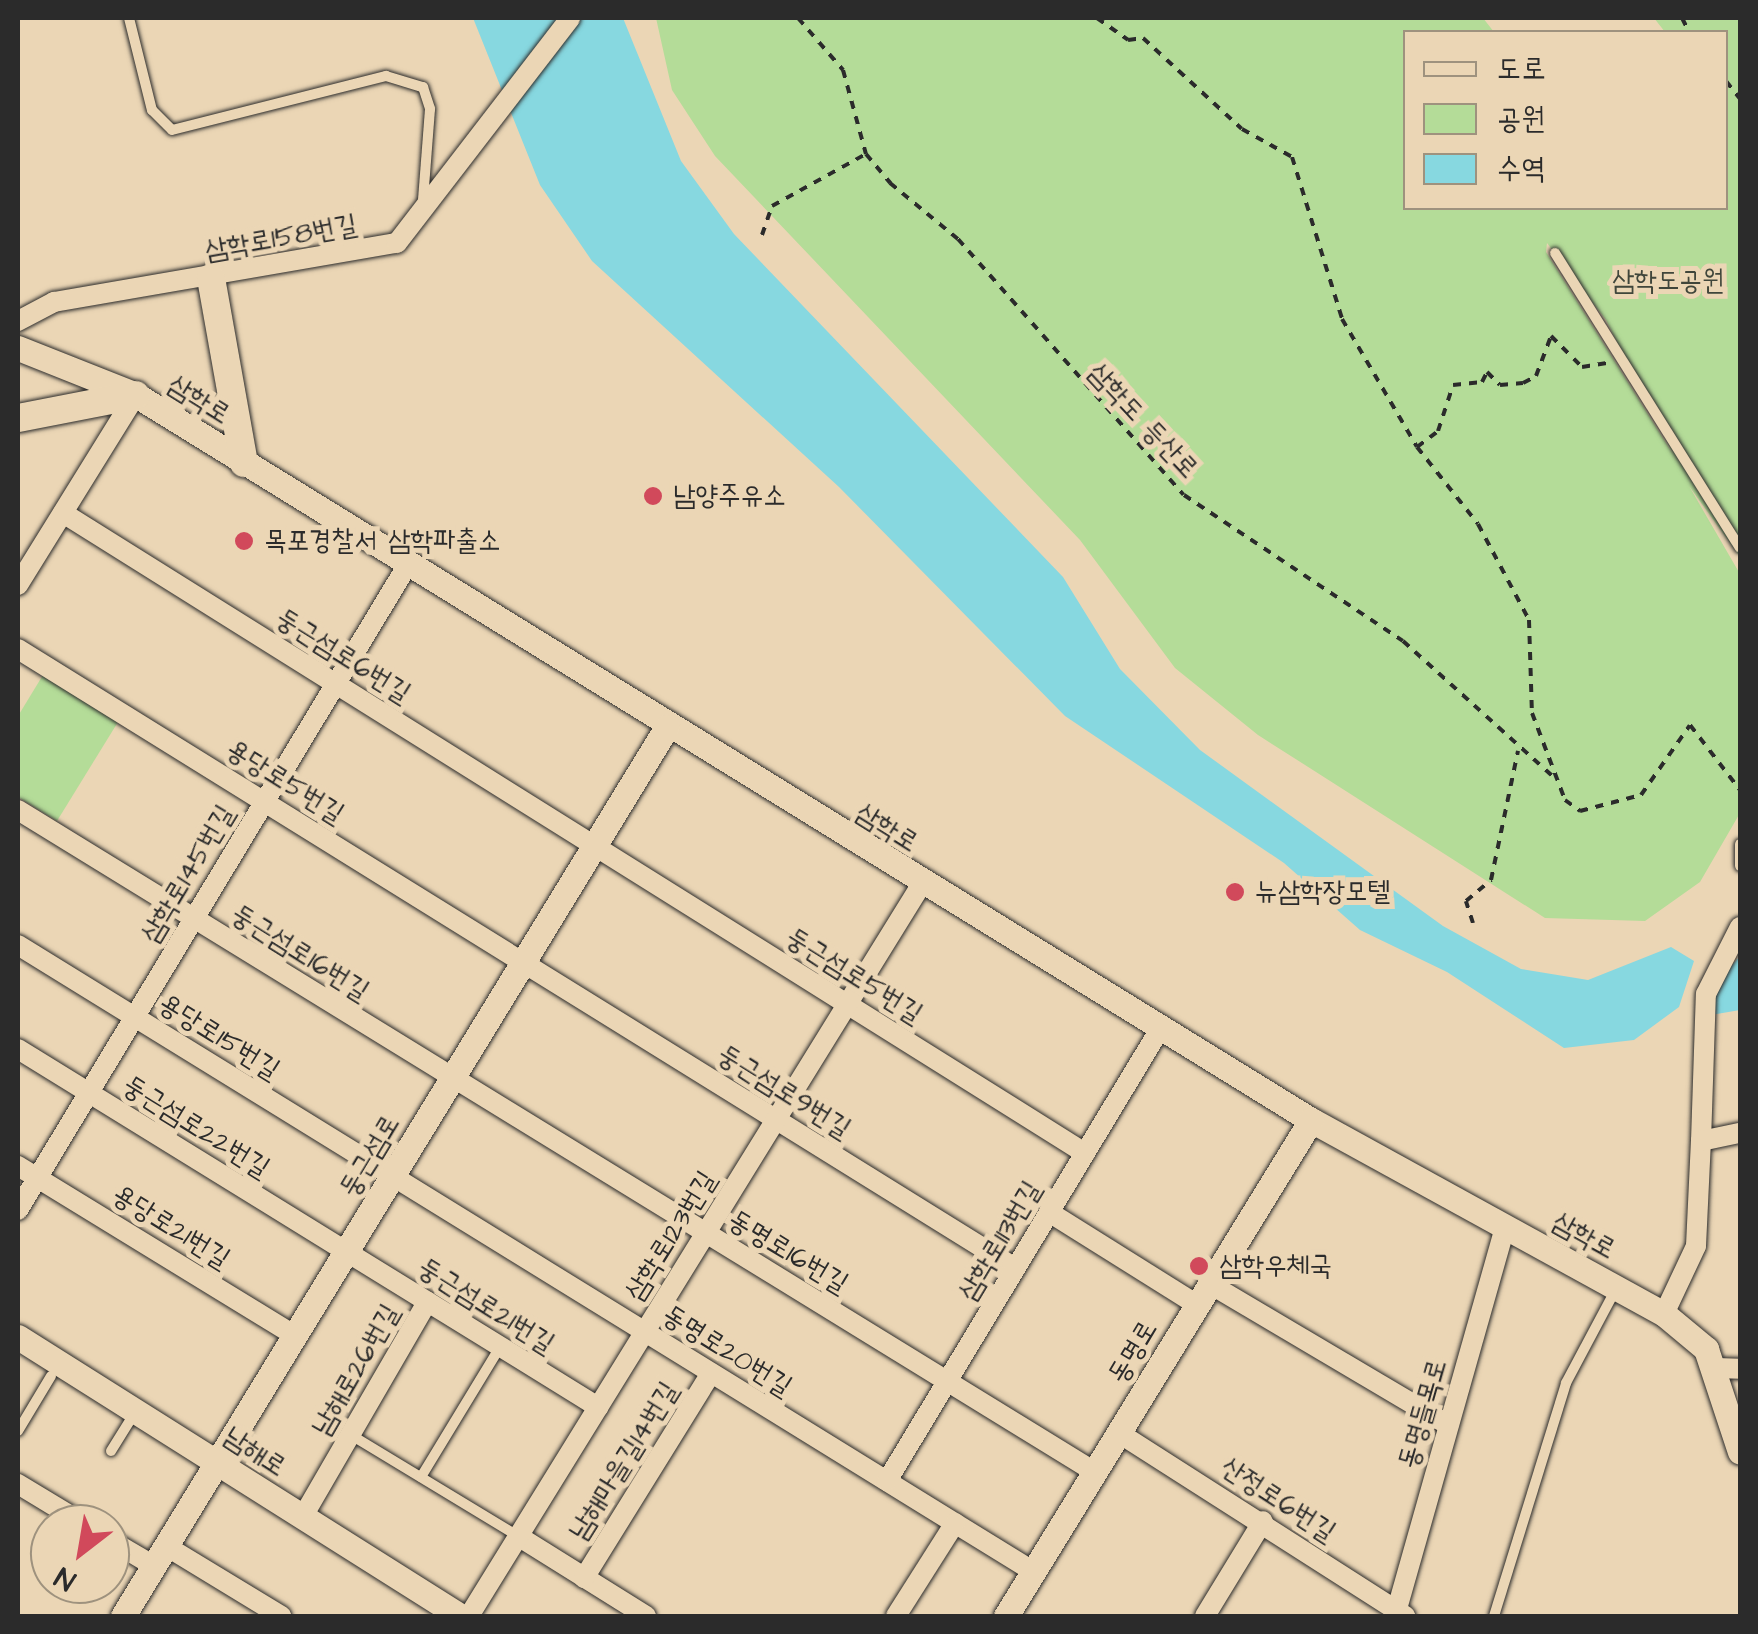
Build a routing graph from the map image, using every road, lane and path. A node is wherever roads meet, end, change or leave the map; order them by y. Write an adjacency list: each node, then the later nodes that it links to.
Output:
1 (130, 18): 6 (lane)
2 (570, 18): 6 (street, 삼학로158번길)
3 (798, 18): 5 (path)
4 (1097, 18): 15 (path)
5 (866, 154): 7 (path); 24 (path, 삼학도 등산로)
6 (422, 216): 9 (street, 삼학로158번길)
7 (762, 235)
8 (1554, 253): 12 (lane)
9 (212, 278): 10 (street, 삼학로158번길); 16 (main road)
10 (18, 321)
11 (18, 348): 13 (street, 삼학로)
12 (1637, 375): 15 (path); 18 (lane)
13 (136, 395): 14 (main road); 16 (street, 삼학로); 17 (street)
14 (18, 418)
15 (1417, 447): 25 (path)
16 (244, 464): 19 (street, 삼학로)
17 (62, 513): 20 (street); 22 (street, 둥근섬로6번길)
18 (1740, 548)
19 (406, 566): 22 (street, 삼학로145번길); 23 (street, 삼학로)
20 (18, 585)
21 (18, 649): 27 (street, 용당로5번길)
22 (336, 684): 27 (street, 삼학로145번길); 30 (street, 둥근섬로6번길)
23 (667, 726): 30 (street, 둥근섬로); 32 (street, 삼학로)
24 (1518, 751): 25 (path, 삼학도 등산로); 34 (path)
25 (1560, 782): 26 (path, 삼학도 등산로)
26 (1740, 790)
27 (264, 802): 33 (street, 삼학로145번길); 37 (street, 용당로5번길)
28 (18, 810): 33 (street, 둥근섬로16번길)
29 (1740, 844): 31 (lane)
30 (594, 846): 37 (street, 둥근섬로); 38 (street, 둥근섬로5번길)
31 (1740, 866)
32 (921, 885): 38 (street, 삼학로123번길); 40 (street, 삼학로)
33 (193, 920): 39 (street, 삼학로145번길); 42 (street, 둥근섬로16번길)
34 (1473, 923)
35 (1740, 926): 47 (street)
36 (18, 945): 39 (street, 용당로15번길)
37 (523, 962): 42 (street, 둥근섬로); 44 (street, 둥근섬로9번길)
38 (847, 1004): 44 (street, 삼학로123번길); 48 (street, 둥근섬로5번길)
39 (134, 1017): 43 (street, 삼학로145번길); 50 (street, 용당로15번길)
40 (1160, 1029): 45 (street, 삼학로); 48 (street, 삼학로113번길)
41 (18, 1049): 43 (street, 둥근섬로22번길)
42 (452, 1079): 50 (street, 둥근섬로); 55 (street, 동명로16번길)
43 (88, 1093): 51 (street, 삼학로145번길); 56 (street, 둥근섬로22번길)
44 (776, 1119): 55 (street, 삼학로123번길); 57 (street, 둥근섬로9번길)
45 (1310, 1120): 54 (street, 삼학로); 59 (street, 동명로)
46 (1740, 1133): 47 (street)
47 (1700, 1140): 61 (street)
48 (1085, 1152): 53 (street, 삼학로113번길)
49 (18, 1166): 51 (street, 용당로21번길)
50 (392, 1176): 56 (street, 둥근섬로); 62 (street, 동명로20번길)
51 (37, 1178): 52 (street, 삼학로145번길); 63 (street, 용당로21번길)
52 (18, 1210)
53 (1050, 1212): 57 (street, 삼학로113번길); 59 (street)
54 (1505, 1226): 58 (street, 삼학로); 72 (street, 동명들목로)
55 (705, 1234): 62 (street, 삼학로123번길); 69 (street, 동명로16번길)
56 (346, 1252): 60 (street, 둥근섬로21번길); 63 (street, 둥근섬로)
57 (1016, 1268): 69 (street, 삼학로113번길)
58 (1617, 1288): 61 (street, 삼학로); 102 (lane)
59 (1203, 1295): 72 (street); 74 (street, 동명로)
60 (427, 1302): 65 (street, 둥근섬로21번길); 75 (street, 남해로26번길)
61 (1664, 1314): 66 (street, 삼학로)
62 (644, 1332): 67 (street, 동명로20번길); 70 (street, 삼학로123번길)
63 (295, 1336): 78 (street, 둥근섬로)
64 (18, 1337): 71 (street, 남해로)
65 (500, 1347): 70 (street, 둥근섬로21번길); 80 (lane)
66 (1728, 1369): 77 (street, 삼학로)
67 (711, 1372): 81 (street, 동명로20번길); 91 (street, 남해마을길14번길)
68 (51, 1376): 73 (lane)
69 (947, 1382): 79 (street, 동명로16번길); 81 (street, 삼학로113번길)
70 (598, 1408): 87 (street, 삼학로123번길)
71 (136, 1410): 76 (lane); 78 (street, 남해로)
72 (1448, 1425): 94 (street, 동명들목로)
73 (18, 1431)
74 (1119, 1433): 79 (street, 동명로); 85 (street, 산정로6번길)
75 (350, 1434): 80 (lane); 84 (street, 남해로26번길)
76 (111, 1452)
77 (1740, 1452)
78 (217, 1464): 84 (street, 남해로); 89 (street, 둥근섬로)
79 (1095, 1472): 90 (street, 동명로)
80 (421, 1477): 87 (lane)
81 (887, 1482): 86 (street, 동명로20번길)
82 (18, 1484): 83 (street)
83 (51, 1504)
84 (302, 1518): 93 (street, 남해로)
85 (1263, 1520): 94 (street, 산정로6번길); 101 (street)
86 (955, 1523): 90 (street, 동명로20번길); 99 (street)
87 (518, 1536): 91 (street); 97 (street, 삼학로123번길)
88 (130, 1546): 89 (street)
89 (160, 1556): 92 (street); 95 (street, 둥근섬로)
90 (1034, 1572): 100 (street, 동명로)
91 (584, 1578): 98 (street)
92 (248, 1608): 96 (street)
93 (447, 1613)
94 (1399, 1615)
95 (123, 1616)
96 (281, 1616)
97 (469, 1616)
98 (646, 1616)
99 (896, 1616)
100 (1006, 1616)
101 (1205, 1616)
102 (1494, 1616)

